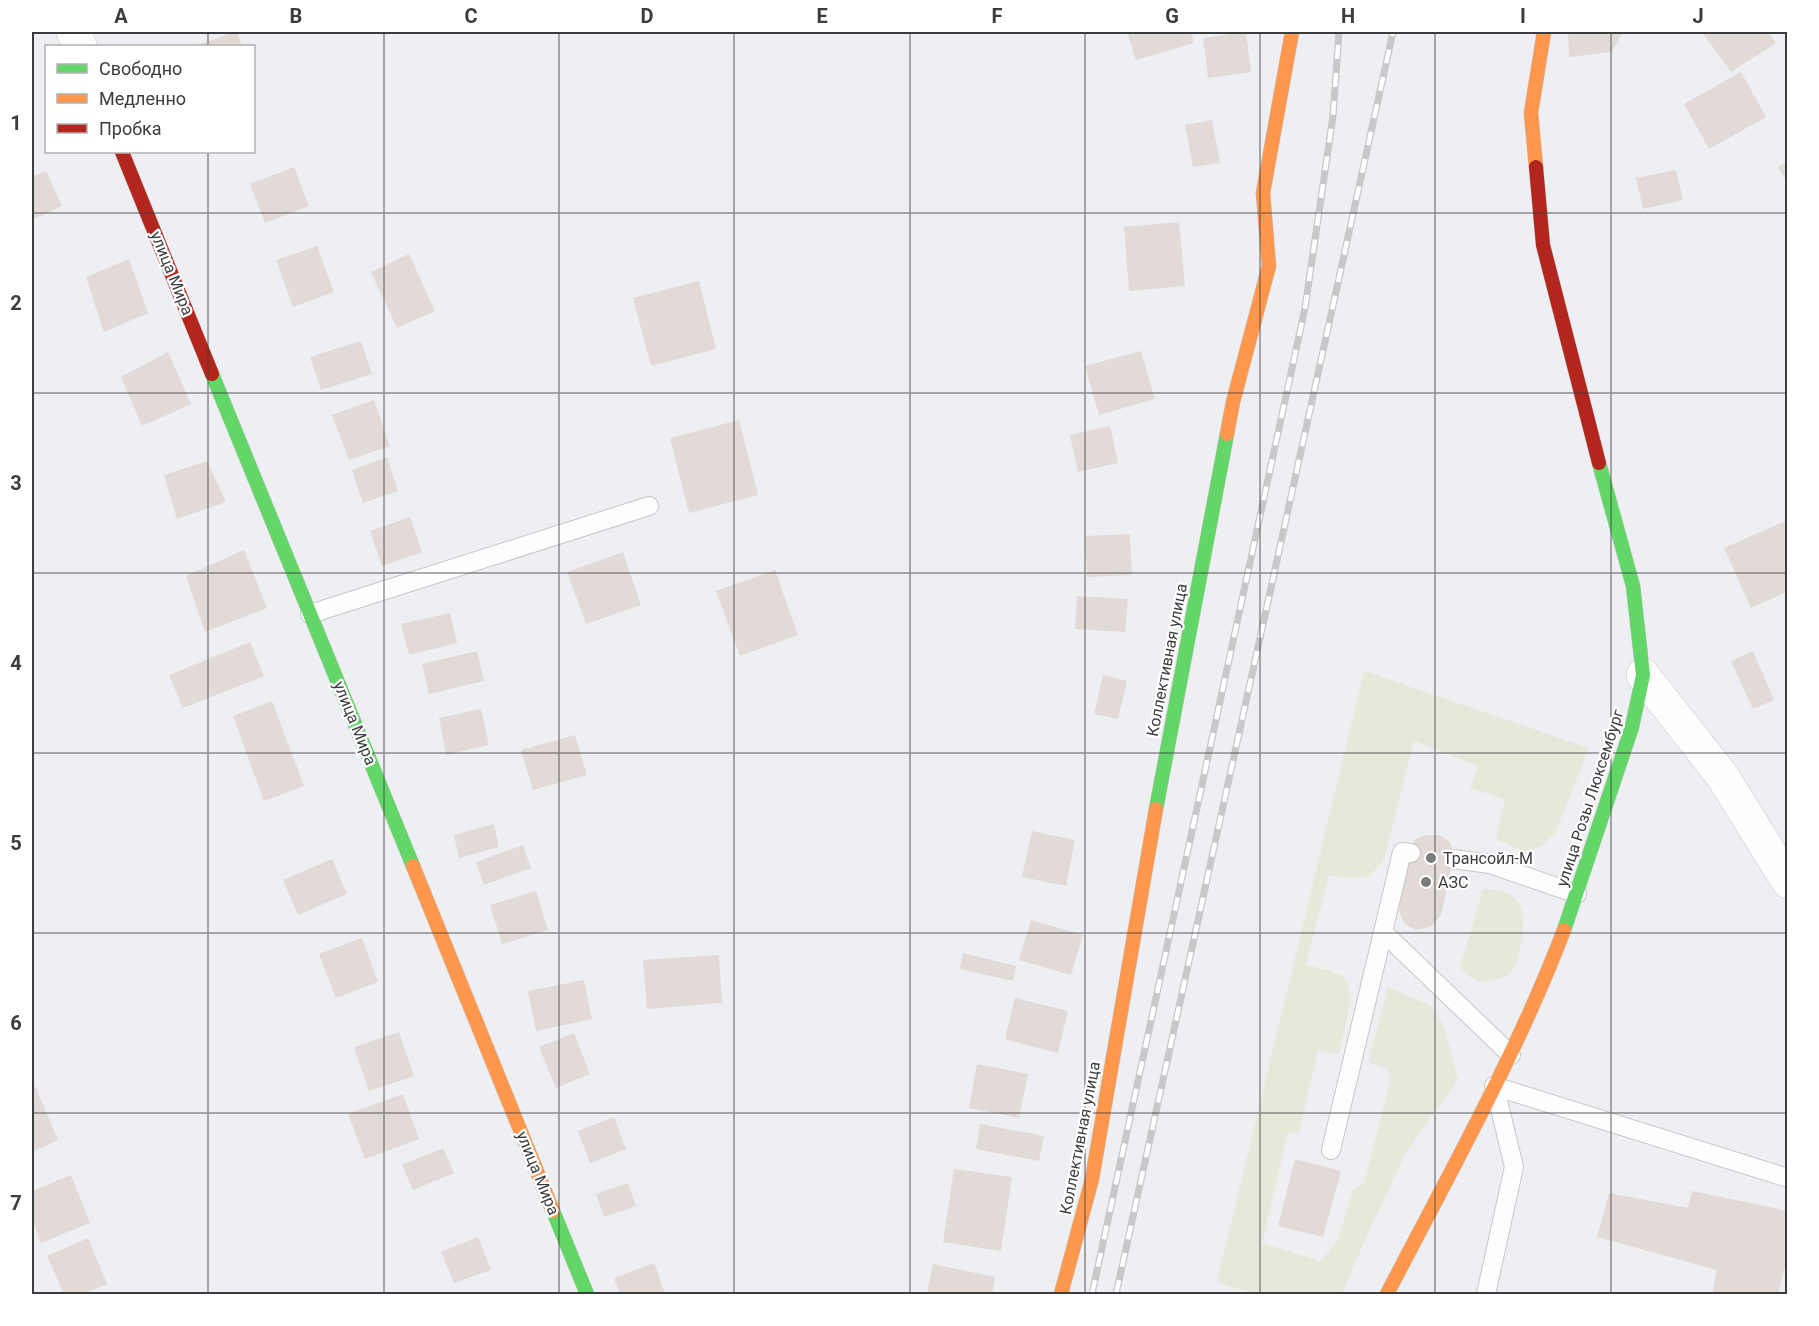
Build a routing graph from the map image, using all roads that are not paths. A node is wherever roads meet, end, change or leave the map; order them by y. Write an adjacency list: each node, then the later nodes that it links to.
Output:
1 (1293, 32): 17 (street, Коллективная улица)
2 (1544, 32): 6 (street, улица Розы Люксембург)
3 (122, 153): 5 (street, улица Мира)
4 (649, 506): 5 (lane)
5 (310, 614): 16 (street, улица Мира)
6 (1643, 675): 9 (street); 10 (street, улица Розы Люксембург)
7 (1411, 853): 11 (lane)
8 (1453, 859): 10 (lane)
9 (1788, 882)
10 (1577, 894): 12 (street, улица Розы Люксембург)
11 (1383, 932): 12 (lane); 14 (lane)
12 (1511, 1054): 13 (street, улица Розы Люксембург)
13 (1494, 1086): 15 (lane); 18 (street, улица Розы Люксембург); 19 (lane)
14 (1331, 1150)
15 (1788, 1178)
16 (587, 1294)
17 (1061, 1294)
18 (1387, 1294)
19 (1486, 1294)

